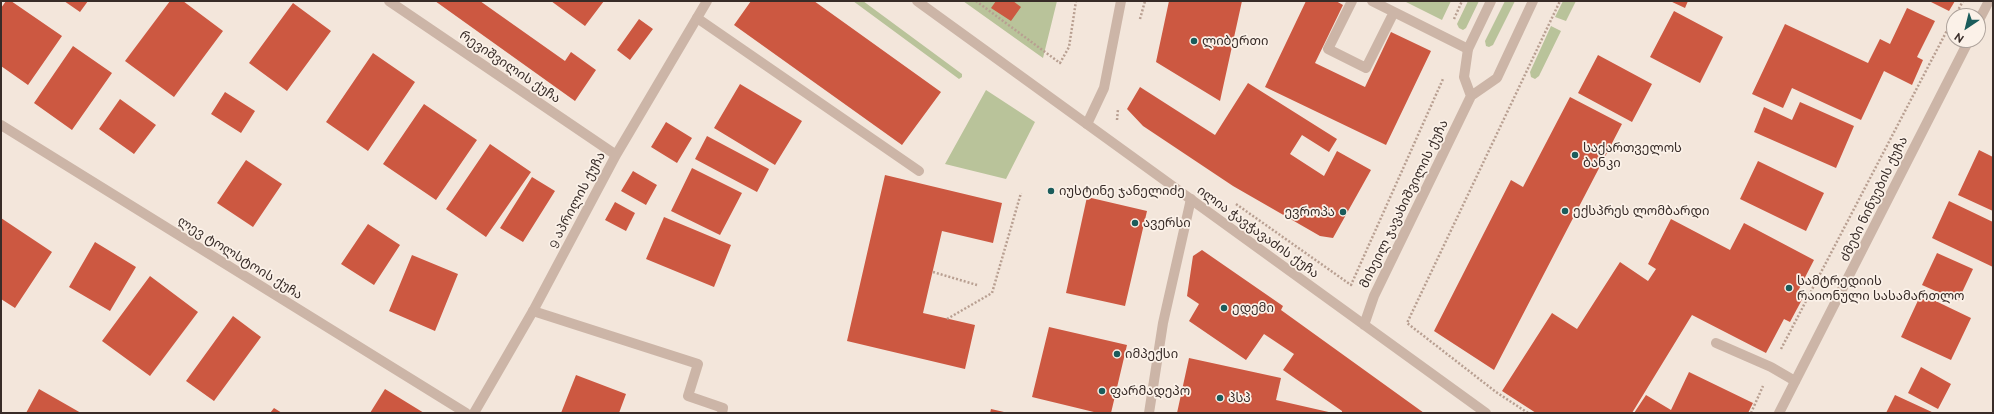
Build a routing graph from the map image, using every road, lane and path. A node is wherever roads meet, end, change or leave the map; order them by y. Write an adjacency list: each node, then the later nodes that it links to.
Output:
1 (389, 1): 27 (street, რევიშვილის ქუჩა)
2 (707, 1): 15 (street, 9 აპრილის ქუჩა)
3 (917, 1): 24 (street, ილია ჭავჭავაძის ქუჩა)
4 (976, 1): 5 (path)
5 (1076, 1)
6 (1121, 1): 24 (street)
7 (1145, 1): 16 (path)
8 (1352, 1): 14 (street)
9 (1372, 1): 14 (street)
10 (1462, 1): 18 (path)
11 (1491, 1): 20 (street)
12 (1533, 1): 22 (street)
13 (1560, 1): 45 (path)
14 (1394, 12): 18 (street)
15 (697, 18): 27 (street, 9 აპრილის ქუჩა); 28 (street)
16 (1139, 24)
17 (1946, 32): 38 (path)
18 (1445, 38): 20 (street)
19 (1965, 48): 39 (street, ძმები ნინუების ქუჩა)
20 (1468, 49): 22 (street)
21 (1446, 72): 31 (path)
22 (1470, 96): 36 (street, მიხეილ ჯავახიშვილის ქუჩა)
23 (1118, 107): 26 (path)
24 (1087, 124): 30 (street, ილია ჭავჭავაძის ქუჩა)
25 (1, 125): 40 (street, ლევ ტოლსტოის ქუჩა)
26 (1123, 126)
27 (616, 155): 34 (street, 9 აპრილის ქუჩა)
28 (919, 171)
29 (1021, 193): 35 (path)
30 (1191, 199): 36 (street, ილია ჭავჭავაძის ქუჩა); 43 (street)
31 (1234, 203)
32 (933, 272): 33 (path)
33 (977, 285)
34 (534, 311): 41 (street, 9 აპრილის ქუჩა); 42 (street)
35 (947, 318)
36 (1364, 325): 44 (street, ილია ჭავჭავაძის ქუჩა)
37 (1716, 342): 38 (street)
38 (1771, 367): 39 (street); 46 (path)
39 (1795, 381): 47 (street, ძმები ნინუების ქუჩა)
40 (466, 413)
41 (474, 413)
42 (722, 413)
43 (1149, 413)
44 (1486, 413)
45 (1528, 413)
46 (1751, 413)
47 (1779, 413)

